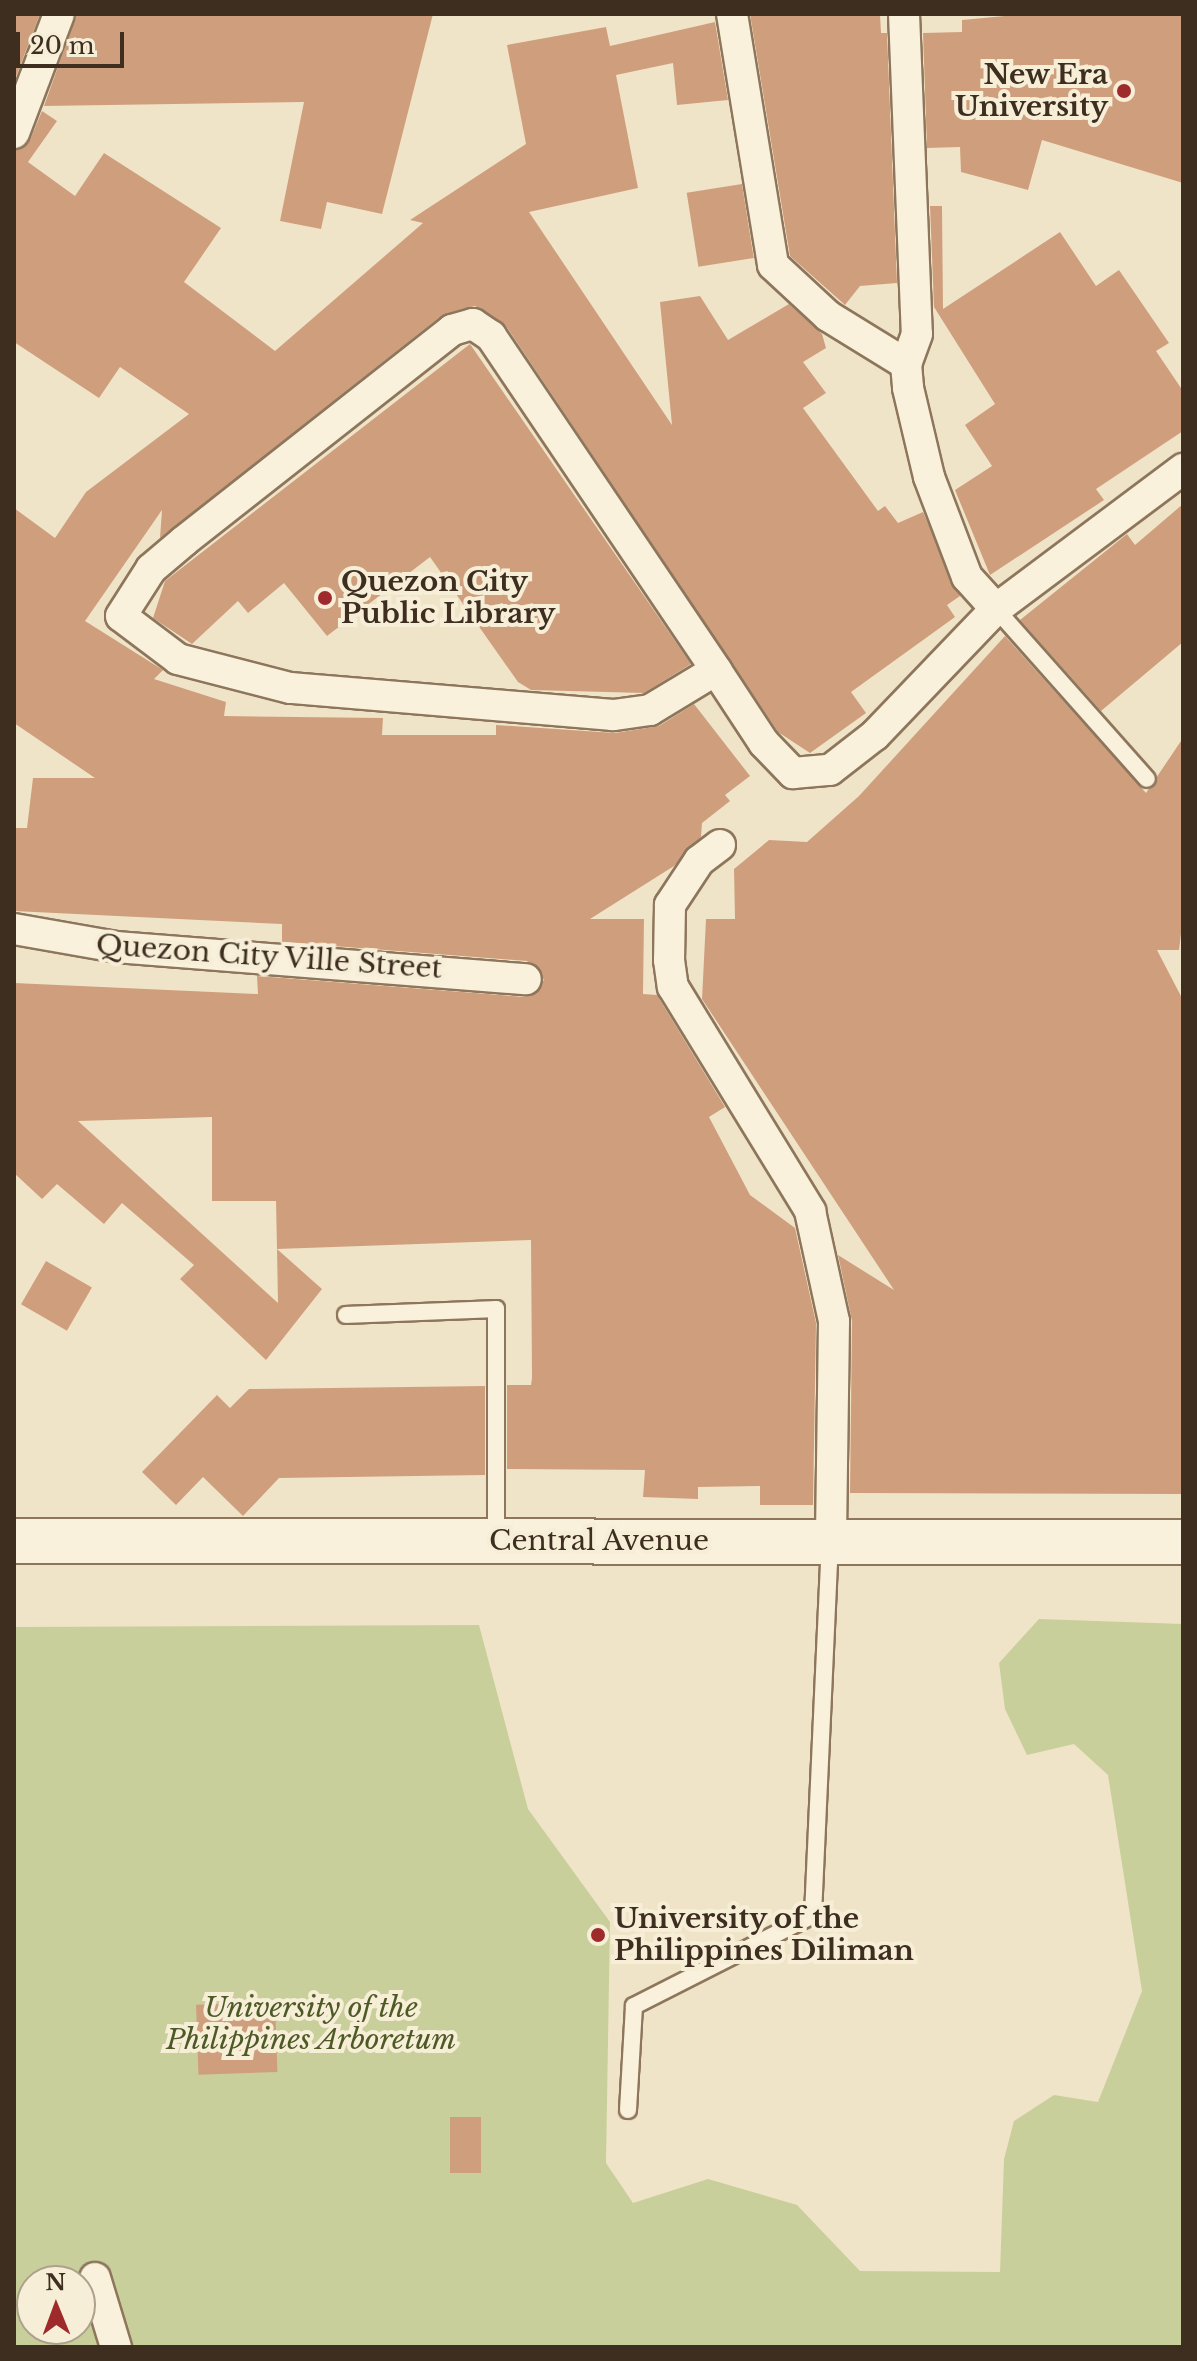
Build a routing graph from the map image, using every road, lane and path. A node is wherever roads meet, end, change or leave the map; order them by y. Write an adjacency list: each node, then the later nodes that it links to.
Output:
1 (59, 14): 4 (street)
2 (732, 14): 5 (street)
3 (904, 14): 5 (street)
4 (14, 133)
5 (906, 364): 7 (street)
6 (1183, 469): 7 (street)
7 (996, 609): 8 (street); 9 (lane)
8 (716, 670): 8 (street)
9 (1147, 779)
10 (720, 845): 16 (street)
11 (14, 929): 12 (street, Quezon City Ville Street)
12 (526, 979)
13 (346, 1315): 15 (lane)
14 (14, 1541): 15 (main road, Central Avenue)
15 (496, 1541): 16 (main road, Central Avenue)
16 (831, 1541): 17 (main road, Central Avenue); 18 (lane)
17 (1183, 1542)
18 (628, 2110)
19 (96, 2281): 20 (street)
20 (116, 2347)

